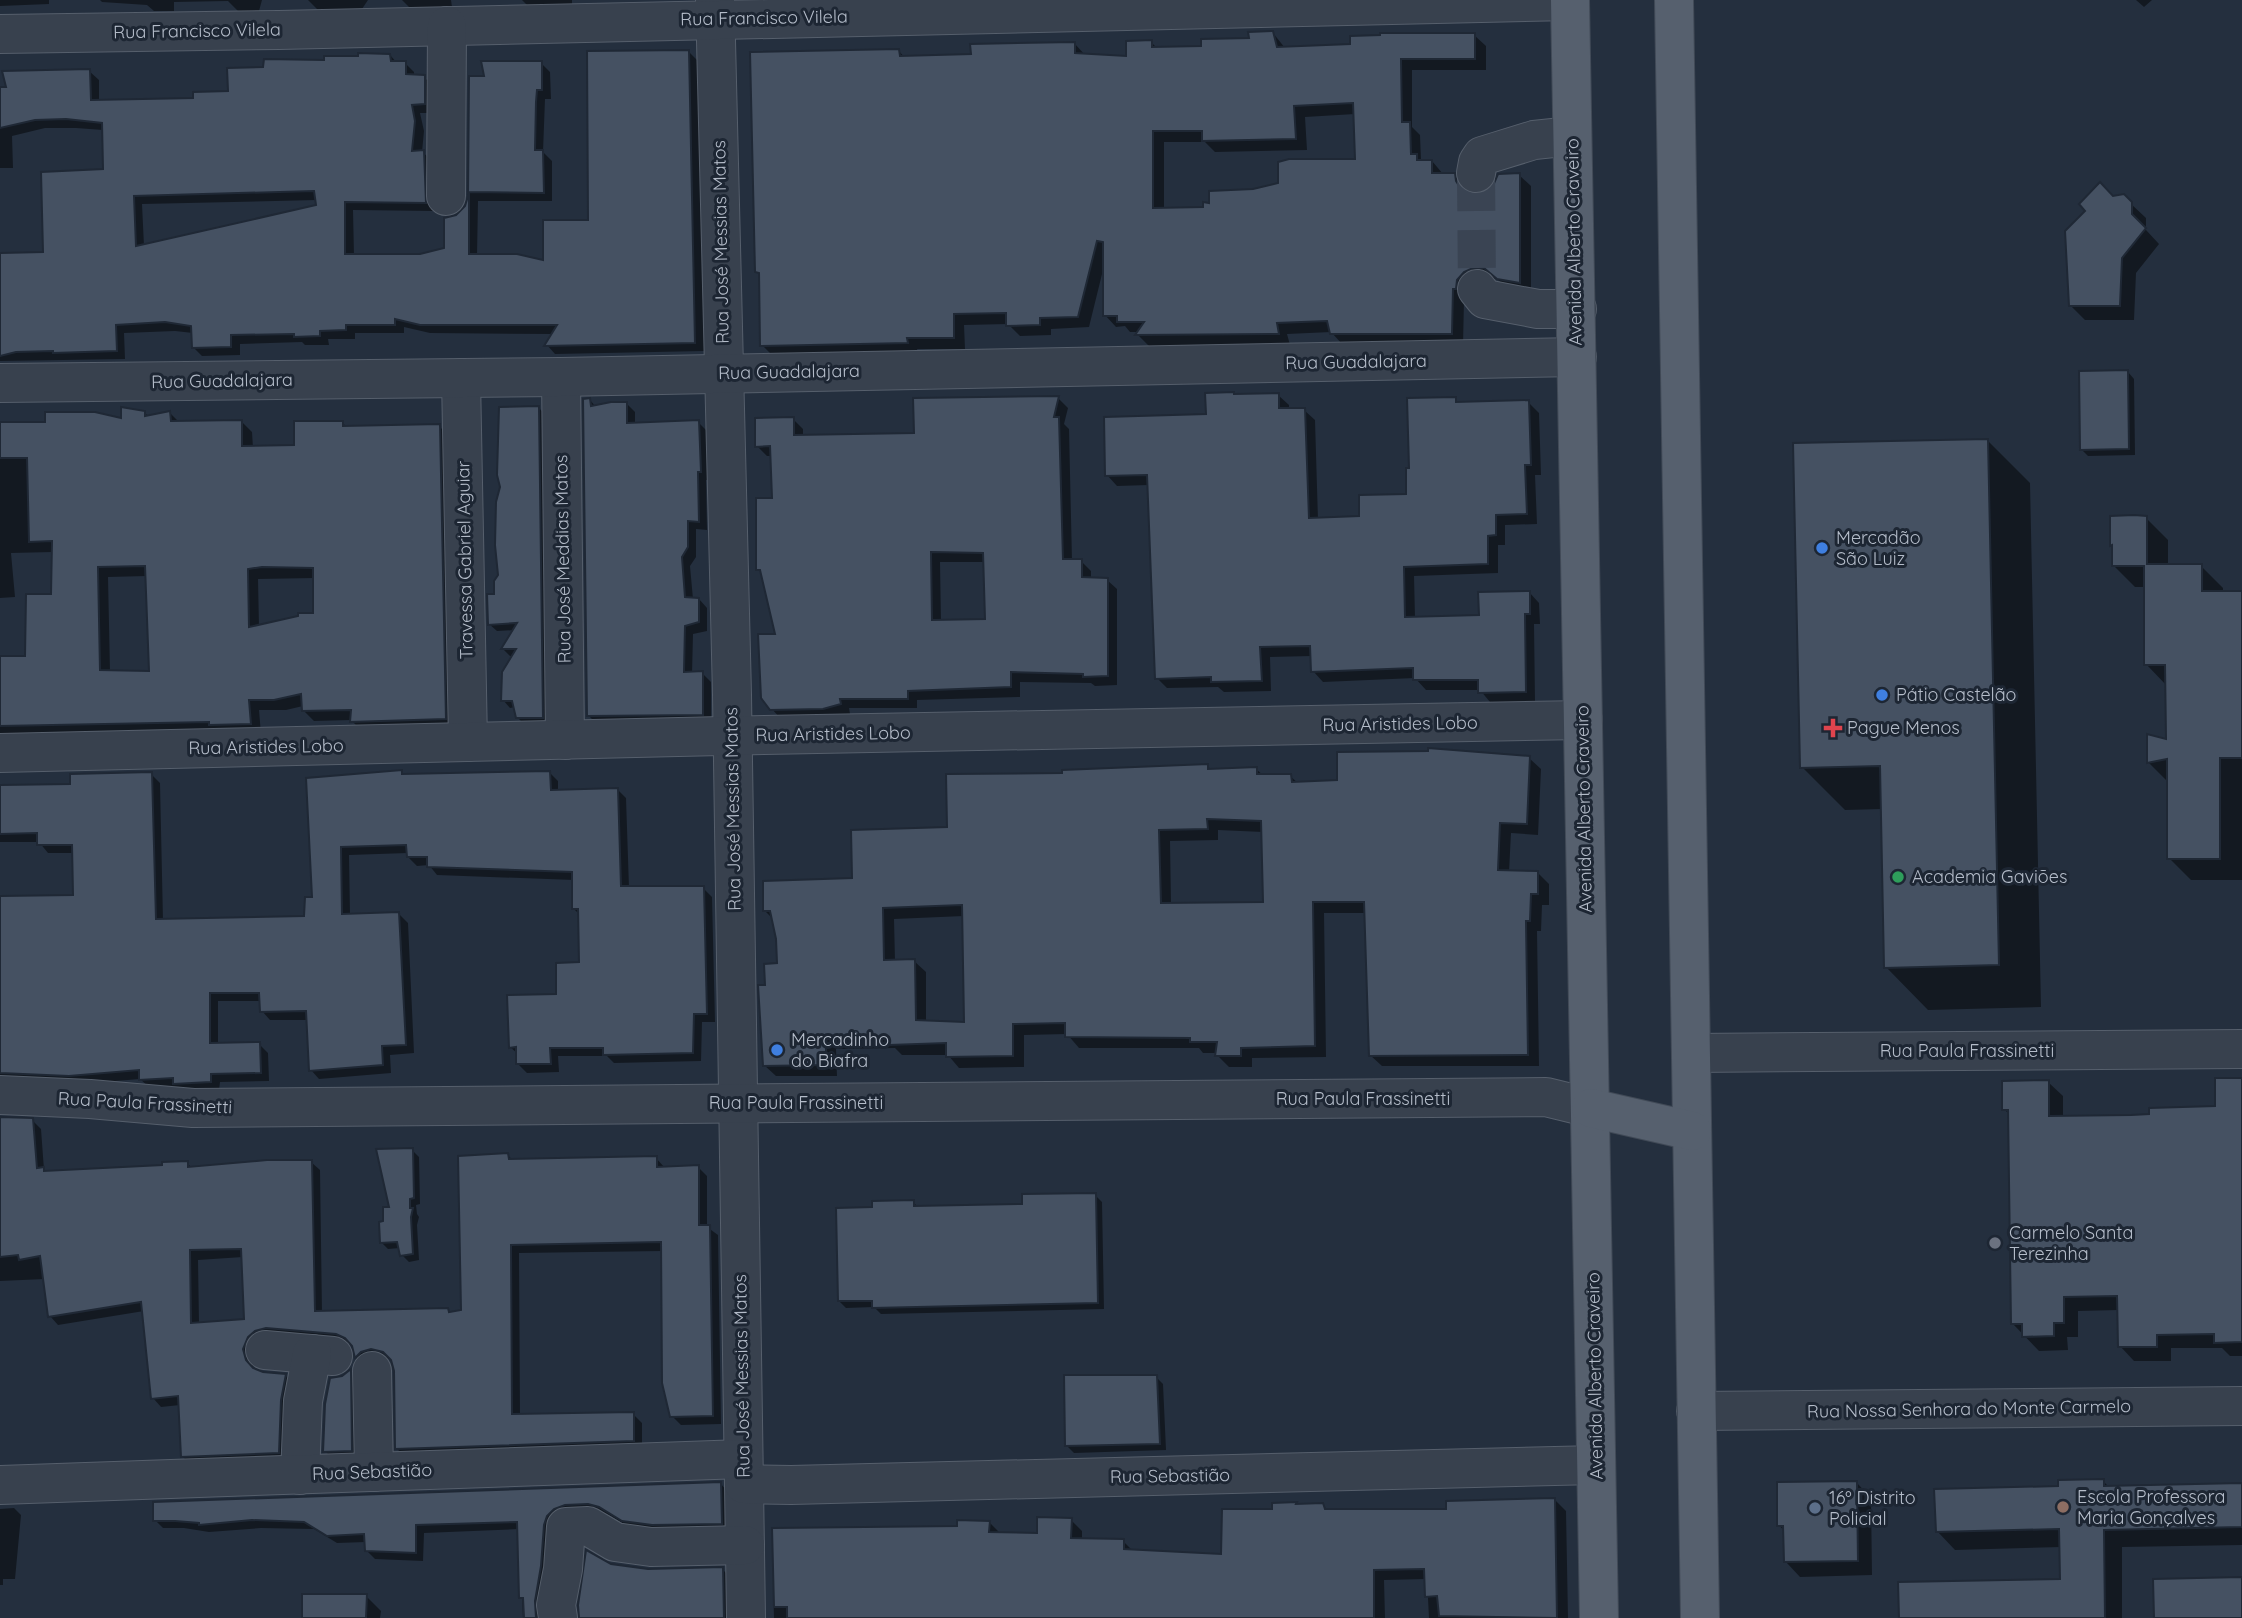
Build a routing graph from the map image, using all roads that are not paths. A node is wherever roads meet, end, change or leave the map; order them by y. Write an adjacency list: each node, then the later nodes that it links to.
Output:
1 (1570, 0): 3 (street, Rua Francisco Vilela); 6 (main road, Avenida Alberto Craveiro)
2 (1674, 0): 22 (main road)
3 (715, 10): 4 (street, Rua Francisco Vilela); 12 (street, Rua José Messias Matos)
4 (447, 26): 5 (street, Rua Francisco Vilela); 8 (street)
5 (0, 34)
6 (1572, 136): 7 (street); 10 (main road, Avenida Alberto Craveiro)
7 (1476, 173)
8 (446, 196)
9 (1478, 289): 10 (street)
10 (1577, 309): 11 (main road, Avenida Alberto Craveiro)
11 (1577, 358): 12 (street, Rua Guadalajara); 16 (main road, Avenida Alberto Craveiro)
12 (724, 372): 13 (street, Rua Guadalajara); 17 (street, Rua José Messias Matos)
13 (561, 377): 14 (street, Rua Guadalajara); 18 (street, Rua José Meddias Matos)
14 (461, 378): 15 (street, Rua Guadalajara); 19 (street, Travessa Gabriel Aguiar)
15 (0, 383)
16 (1583, 720): 17 (street, Rua Aristides Lobo); 25 (main road, Avenida Alberto Craveiro)
17 (732, 736): 18 (street, Rua Aristides Lobo); 24 (street, Rua José Messias Matos)
18 (565, 740): 19 (street, Rua Aristides Lobo)
19 (468, 742): 20 (street, Rua Aristides Lobo)
20 (0, 753)
21 (2242, 1049): 22 (street, Rua Paula Frassinetti)
22 (1691, 1053): 26 (main road)
23 (0, 1096): 24 (street, Rua Paula Frassinetti)
24 (738, 1103): 25 (street, Rua Paula Frassinetti); 33 (street, Rua José Messias Matos)
25 (1591, 1108): 26 (main road); 31 (main road, Avenida Alberto Craveiro)
26 (1692, 1131): 30 (main road)
27 (265, 1350): 34 (street)
28 (372, 1371): 32 (street)
29 (2242, 1406): 30 (street, Rua Nossa Senhora do Monte Carmelo)
30 (1696, 1410): 40 (main road)
31 (1597, 1465): 33 (street, Rua Sebastião); 39 (main road, Avenida Alberto Craveiro)
32 (374, 1472): 33 (street, Rua Sebastião); 34 (street, Rua Sebastião)
33 (744, 1472): 36 (street, Rua José Messias Matos)
34 (300, 1475): 35 (street, Rua Sebastião)
35 (0, 1485)
36 (745, 1545): 37 (street); 38 (street, Rua José Messias Matos)
37 (558, 1618)
38 (746, 1618)
39 (1599, 1618)
40 (1700, 1618)

